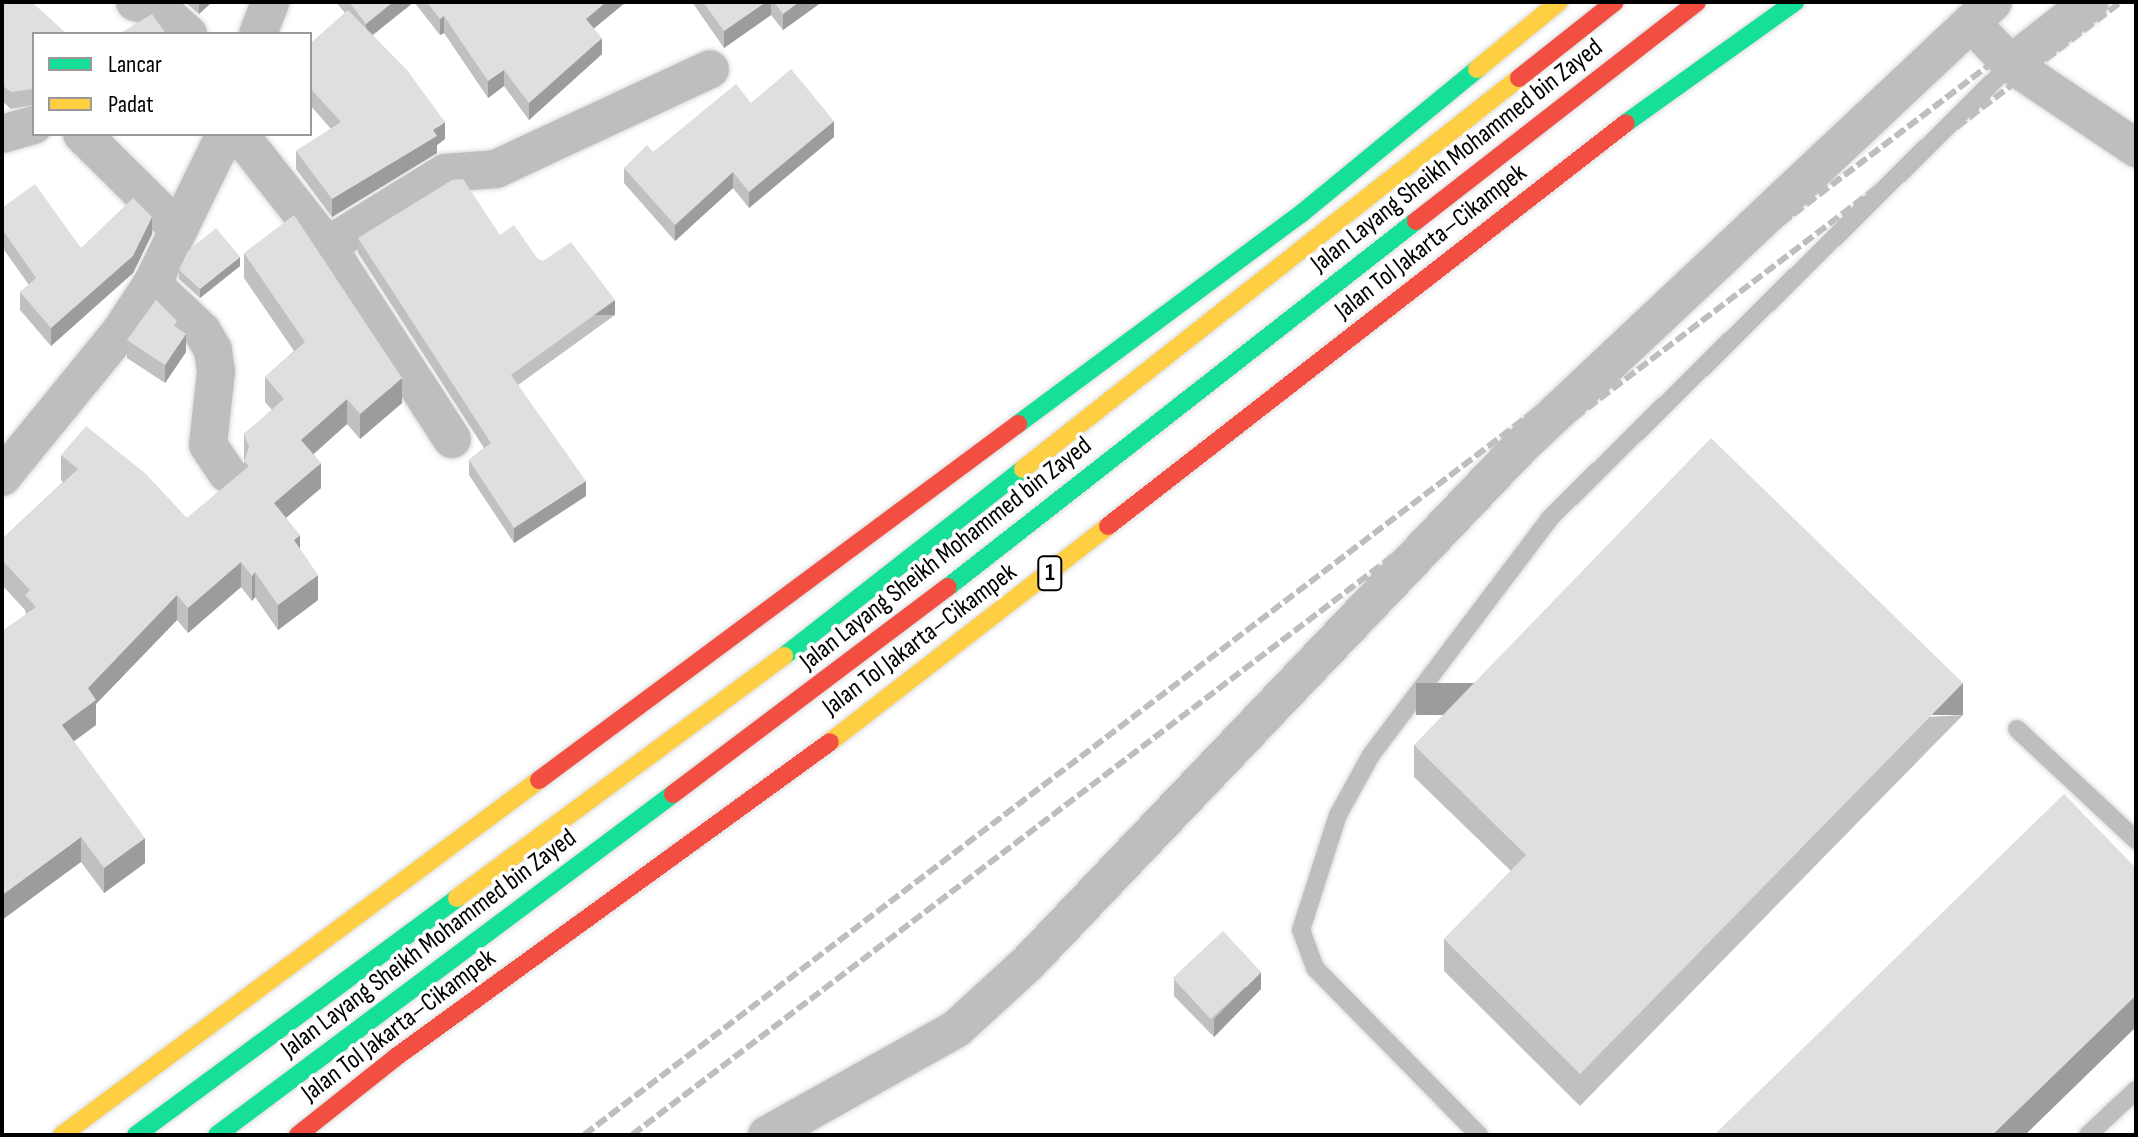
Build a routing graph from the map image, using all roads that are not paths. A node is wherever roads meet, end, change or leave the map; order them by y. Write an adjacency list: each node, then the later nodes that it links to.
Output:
1 (135, 2): 9 (street)
2 (270, 2): 10 (street)
3 (1559, 2): 28 (highway)
4 (1615, 2): 29 (highway, Jalan Layang Sheikh Mohammed bin Zayed)
5 (1697, 2): 30 (highway, Jalan Layang Sheikh Mohammed bin Zayed / 1)
6 (1795, 2): 31 (highway, Jalan Tol Jakarta–Cikampek / 1)
7 (2090, 2): 11 (street)
8 (1982, 12): 11 (street); 32 (street)
9 (186, 32)
10 (259, 32)
11 (2011, 64): 18 (street); 33 (lane)
12 (710, 69): 20 (street)
13 (32, 126): 14 (street)
14 (2, 134)
15 (84, 136): 19 (street)
16 (224, 136): 19 (street)
17 (241, 136): 20 (street)
18 (2136, 148)
19 (176, 227): 21 (street)
20 (327, 246): 22 (street)
21 (152, 284): 23 (street); 24 (street)
22 (452, 439)
23 (227, 473)
24 (2, 477)
25 (2017, 729): 26 (lane)
26 (2136, 840)
27 (2136, 1090): 34 (lane)
28 (62, 1135)
29 (136, 1135)
30 (217, 1135)
31 (298, 1135)
32 (767, 1135)
33 (1479, 1135)
34 (2088, 1135)

